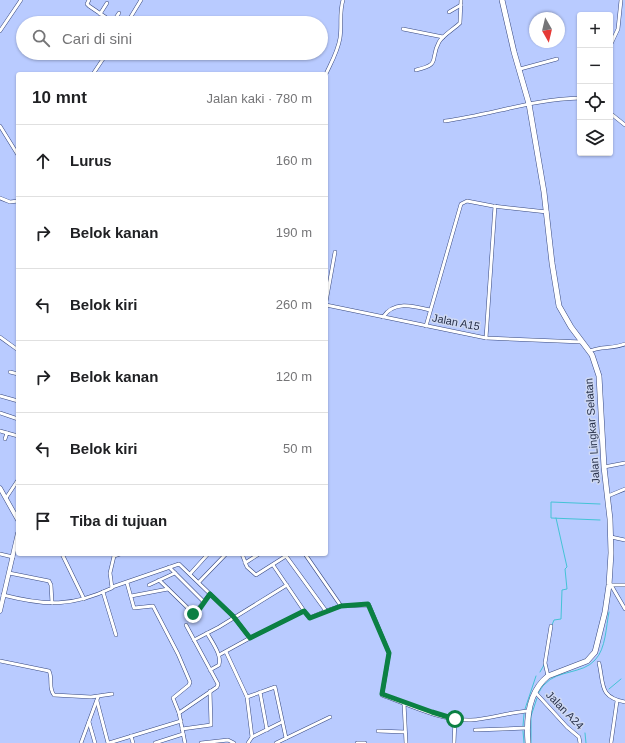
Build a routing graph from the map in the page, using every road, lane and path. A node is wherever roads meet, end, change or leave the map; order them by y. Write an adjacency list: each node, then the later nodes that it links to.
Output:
1 (21, 0): 17 (street)
2 (89, 0): 12 (street)
3 (141, 0): 15 (street)
4 (343, 0): 25 (street)
5 (461, 0): 9 (street)
6 (502, 0): 22 (highway, Jalan Lingkar Selatan)
7 (622, 2): 19 (street)
8 (107, 3): 12 (street)
9 (461, 5): 10 (street); 18 (street)
10 (449, 12)
11 (119, 13): 14 (street)
12 (100, 14): 13 (street)
13 (103, 16)
14 (118, 16)
15 (131, 16)
16 (403, 29): 18 (street)
17 (0, 31)
18 (443, 37): 23 (street)
19 (613, 40)
20 (557, 59): 22 (street)
21 (102, 60): 24 (street)
22 (520, 69): 27 (highway, Jalan Lingkar Selatan)
23 (416, 70)
24 (94, 72)
25 (327, 72)
26 (577, 98): 27 (street)
27 (529, 104): 29 (street); 36 (highway, Jalan Lingkar Selatan)
28 (613, 115): 30 (street)
29 (445, 121)
30 (625, 125)
31 (0, 126): 32 (street)
32 (16, 151)
33 (0, 198): 34 (street)
34 (16, 201)
35 (495, 206): 36 (street); 40 (street); 44 (street)
36 (547, 212): 45 (highway, Jalan Lingkar Selatan)
37 (335, 252): 38 (street)
38 (328, 292)
39 (328, 304): 41 (street, Jalan A15)
40 (430, 310): 41 (street); 42 (street)
41 (383, 317): 42 (street, Jalan A15)
42 (426, 326): 44 (street, Jalan A15)
43 (0, 336): 47 (street)
44 (486, 338): 45 (street, Jalan A15)
45 (584, 342): 48 (highway, Jalan Lingkar Selatan)
46 (625, 344): 48 (street)
47 (16, 348)
48 (590, 351): 60 (highway, Jalan Lingkar Selatan)
49 (10, 372): 50 (street)
50 (16, 374)
51 (0, 396): 52 (street)
52 (16, 400)
53 (0, 413): 54 (street)
54 (16, 418)
55 (0, 431): 56 (street)
56 (8, 433): 57 (street); 58 (street)
57 (16, 435)
58 (5, 439)
59 (625, 463): 60 (street)
60 (604, 467): 64 (highway, Jalan Lingkar Selatan)
61 (16, 483): 65 (street)
62 (0, 488): 65 (street)
63 (625, 489): 64 (street)
64 (608, 496): 67 (highway, Jalan Lingkar Selatan)
65 (6, 498): 66 (street)
66 (16, 516)
67 (611, 537): 68 (street); 89 (highway, Jalan Lingkar Selatan)
68 (625, 540)
69 (16, 545): 78 (street)
70 (0, 554): 78 (street)
71 (63, 556): 98 (street)
72 (113, 556): 92 (street)
73 (206, 556): 84 (street)
74 (224, 556): 86 (street)
75 (243, 556): 79 (street)
76 (255, 556): 79 (street)
77 (306, 556): 101 (street)
78 (13, 557): 82 (street)
79 (245, 563): 80 (street)
80 (272, 565): 91 (street); 105 (street)
81 (169, 568): 83 (street); 84 (street); 87 (street)
82 (9, 573): 96 (street); 100 (street)
83 (175, 574): 85 (street); 99 (street)
84 (190, 574): 86 (street)
85 (159, 580): 88 (street); 93 (street)
86 (199, 582): 95 (street)
87 (127, 583): 92 (street); 97 (street)
88 (149, 585)
89 (610, 585): 90 (street); 102 (street); 118 (highway, Jalan Lingkar Selatan)
90 (625, 585)
91 (287, 586): 104 (street); 106 (street)
92 (112, 588): 94 (street)
93 (168, 589): 97 (street); 99 (street)
94 (103, 592): 98 (street); 110 (street)
95 (210, 594): 99 (street); 106 (street)
96 (2, 595): 100 (street); 103 (street)
97 (131, 596): 130 (street)
98 (84, 599): 100 (street)
99 (204, 602)
100 (52, 603)
101 (341, 606): 105 (street); 128 (street)
102 (625, 609)
103 (0, 611)
104 (304, 611): 105 (street); 111 (street)
105 (326, 611)
106 (234, 618): 109 (street); 111 (street)
107 (186, 624): 112 (street)
108 (552, 626): 118 (street)
109 (207, 633): 112 (street); 114 (street)
110 (116, 635)
111 (250, 638): 113 (street)
112 (194, 640): 117 (street)
113 (226, 652): 114 (street); 124 (street)
114 (219, 654): 117 (street)
115 (0, 661): 123 (street)
116 (599, 663): 126 (street)
117 (210, 670): 119 (street)
118 (548, 676): 121 (highway)
119 (210, 691): 130 (street); 137 (street)
120 (260, 692): 124 (street); 135 (street); 138 (street)
121 (535, 692): 129 (highway); 161 (street, Jalan A24)
122 (112, 694): 123 (street)
123 (98, 696): 125 (street)
124 (247, 697): 144 (street)
125 (97, 701): 134 (street); 148 (street)
126 (617, 701): 127 (street); 162 (street)
127 (625, 702)
128 (404, 703): 132 (street); 141 (street)
129 (529, 711): 132 (street); 136 (highway)
130 (179, 713): 133 (street)
131 (330, 717): 145 (street)
132 (455, 719): 159 (street)
133 (181, 720): 137 (street); 143 (street)
134 (89, 722): 146 (street); 147 (street)
135 (282, 722): 138 (street); 145 (street)
136 (527, 728): 139 (street); 160 (highway)
137 (182, 729): 142 (street)
138 (268, 730): 144 (street)
139 (475, 730)
140 (378, 731): 141 (street)
141 (405, 732): 158 (street)
142 (183, 734): 150 (street); 151 (street)
143 (131, 736): 148 (street); 149 (street)
144 (252, 737): 154 (street)
145 (286, 738): 155 (street)
146 (81, 743)
147 (95, 743)
148 (109, 743)
149 (133, 743)
150 (156, 743)
151 (185, 743)
152 (201, 743): 153 (street)
153 (234, 743)
154 (248, 743)
155 (276, 743)
156 (357, 743): 157 (street)
157 (365, 743)
158 (406, 743)
159 (454, 743)
160 (528, 743)
161 (580, 743)
162 (612, 743)

